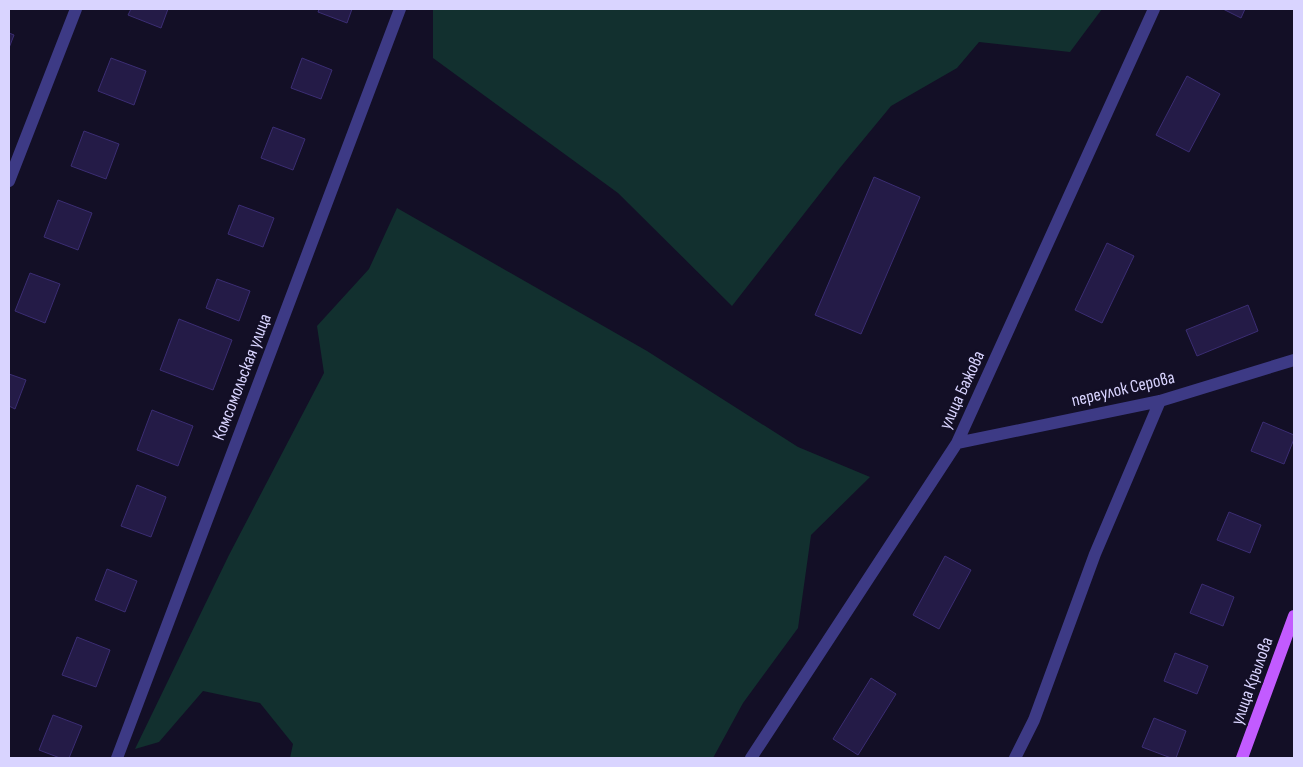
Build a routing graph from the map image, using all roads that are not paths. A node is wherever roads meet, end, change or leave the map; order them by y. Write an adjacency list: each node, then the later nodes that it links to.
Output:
1 (76, 9): 4 (street)
2 (400, 9): 9 (street, Комсомольская улица)
3 (1154, 9): 7 (street, улица Бажова)
4 (9, 181)
5 (1294, 360): 6 (street, переулок Серова)
6 (1160, 401): 7 (street, переулок Серова); 11 (street)
7 (957, 443): 10 (street, улица Бажова)
8 (1294, 616): 12 (main road, улица Крылова)
9 (117, 758)
10 (751, 758)
11 (1015, 758)
12 (1242, 758)

